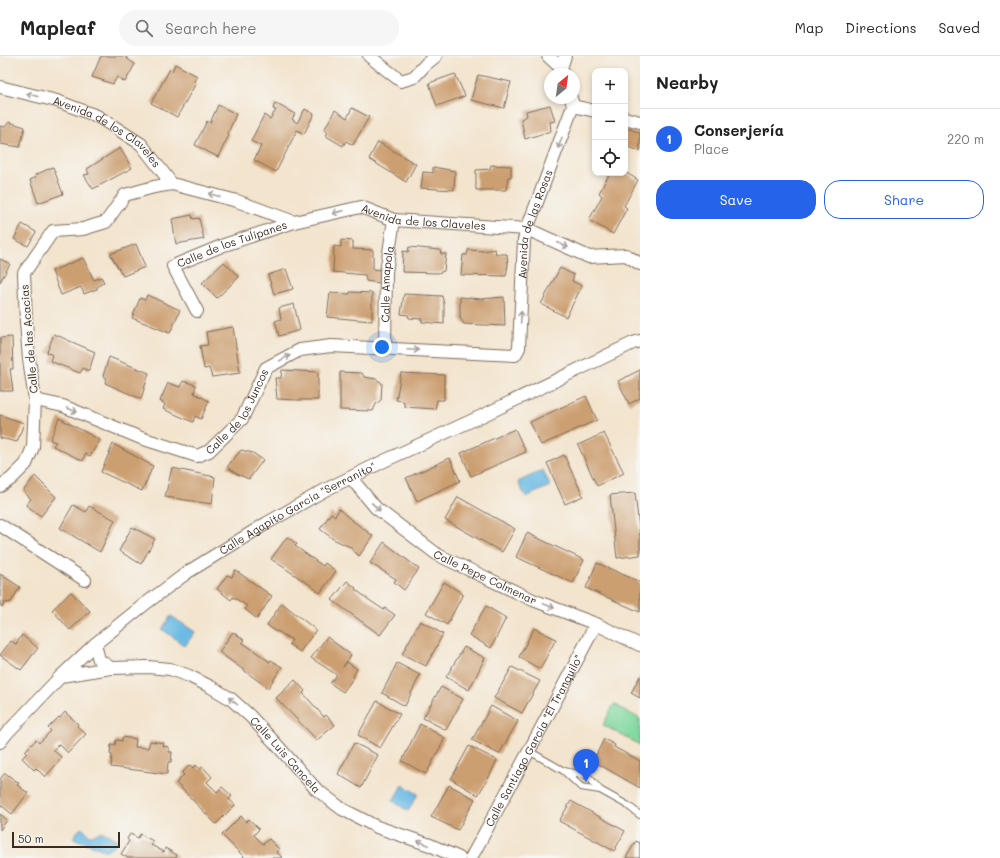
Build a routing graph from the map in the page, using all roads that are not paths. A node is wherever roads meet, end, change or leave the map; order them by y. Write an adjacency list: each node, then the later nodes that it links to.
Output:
1 (369, 56): 2 (street)
2 (436, 56)
3 (548, 56): 5 (street)
4 (564, 56): 6 (street)
5 (559, 68)
6 (562, 68)
7 (0, 87): 13 (street, Avenida de los Claveles, one-way to 7)
8 (571, 104): 16 (street, Avenida de las Rosas, one-way to 16)
9 (577, 104): 10 (street)
10 (592, 110)
11 (628, 119): 12 (street)
12 (640, 122)
13 (172, 184): 15 (street, one-way to 13); 22 (street, Calle de las Acacias)
14 (394, 220): 15 (street, Avenida de los Claveles, one-way to 15); 16 (street, Avenida de los Claveles); 20 (street, Calle Amapola)
15 (294, 222): 18 (street, Calle de los Tulipanes)
16 (528, 229): 17 (street, Avenida de los Claveles, one-way to 17); 21 (street, Avenida de las Rosas, one-way to 16)
17 (640, 264)
18 (197, 312)
19 (640, 341): 23 (street, Calle Agapito García "Serranito")
20 (385, 349): 21 (street, Calle de los Juncos, one-way to 21); 22 (street, Calle de los Juncos, one-way to 20)
21 (515, 355)
22 (35, 400): 24 (street)
23 (351, 478): 27 (street, Calle Pepe Colmenar, one-way to 27); 28 (street, Calle Agapito García "Serranito")
24 (0, 486)
25 (0, 525): 26 (street)
26 (85, 580)
27 (596, 624): 29 (street, Calle Pepe Colmenar); 33 (street, Calle Santiago García "El Tranquilo")
28 (95, 644): 30 (street); 31 (street, Calle Agapito García "Serranito")
29 (640, 645)
30 (111, 668): 31 (street, Calle Luis Cancela); 37 (street, Calle Luis Cancela, one-way to 30)
31 (62, 676): 32 (street, Calle Agapito García "Serranito")
32 (0, 742)
33 (529, 751): 34 (lane); 38 (street, Calle Santiago García "El Tranquilo")
34 (564, 771): 35 (lane); 35 (lane)
35 (600, 790): 36 (lane)
36 (640, 815)
37 (459, 858)
38 (470, 858)

